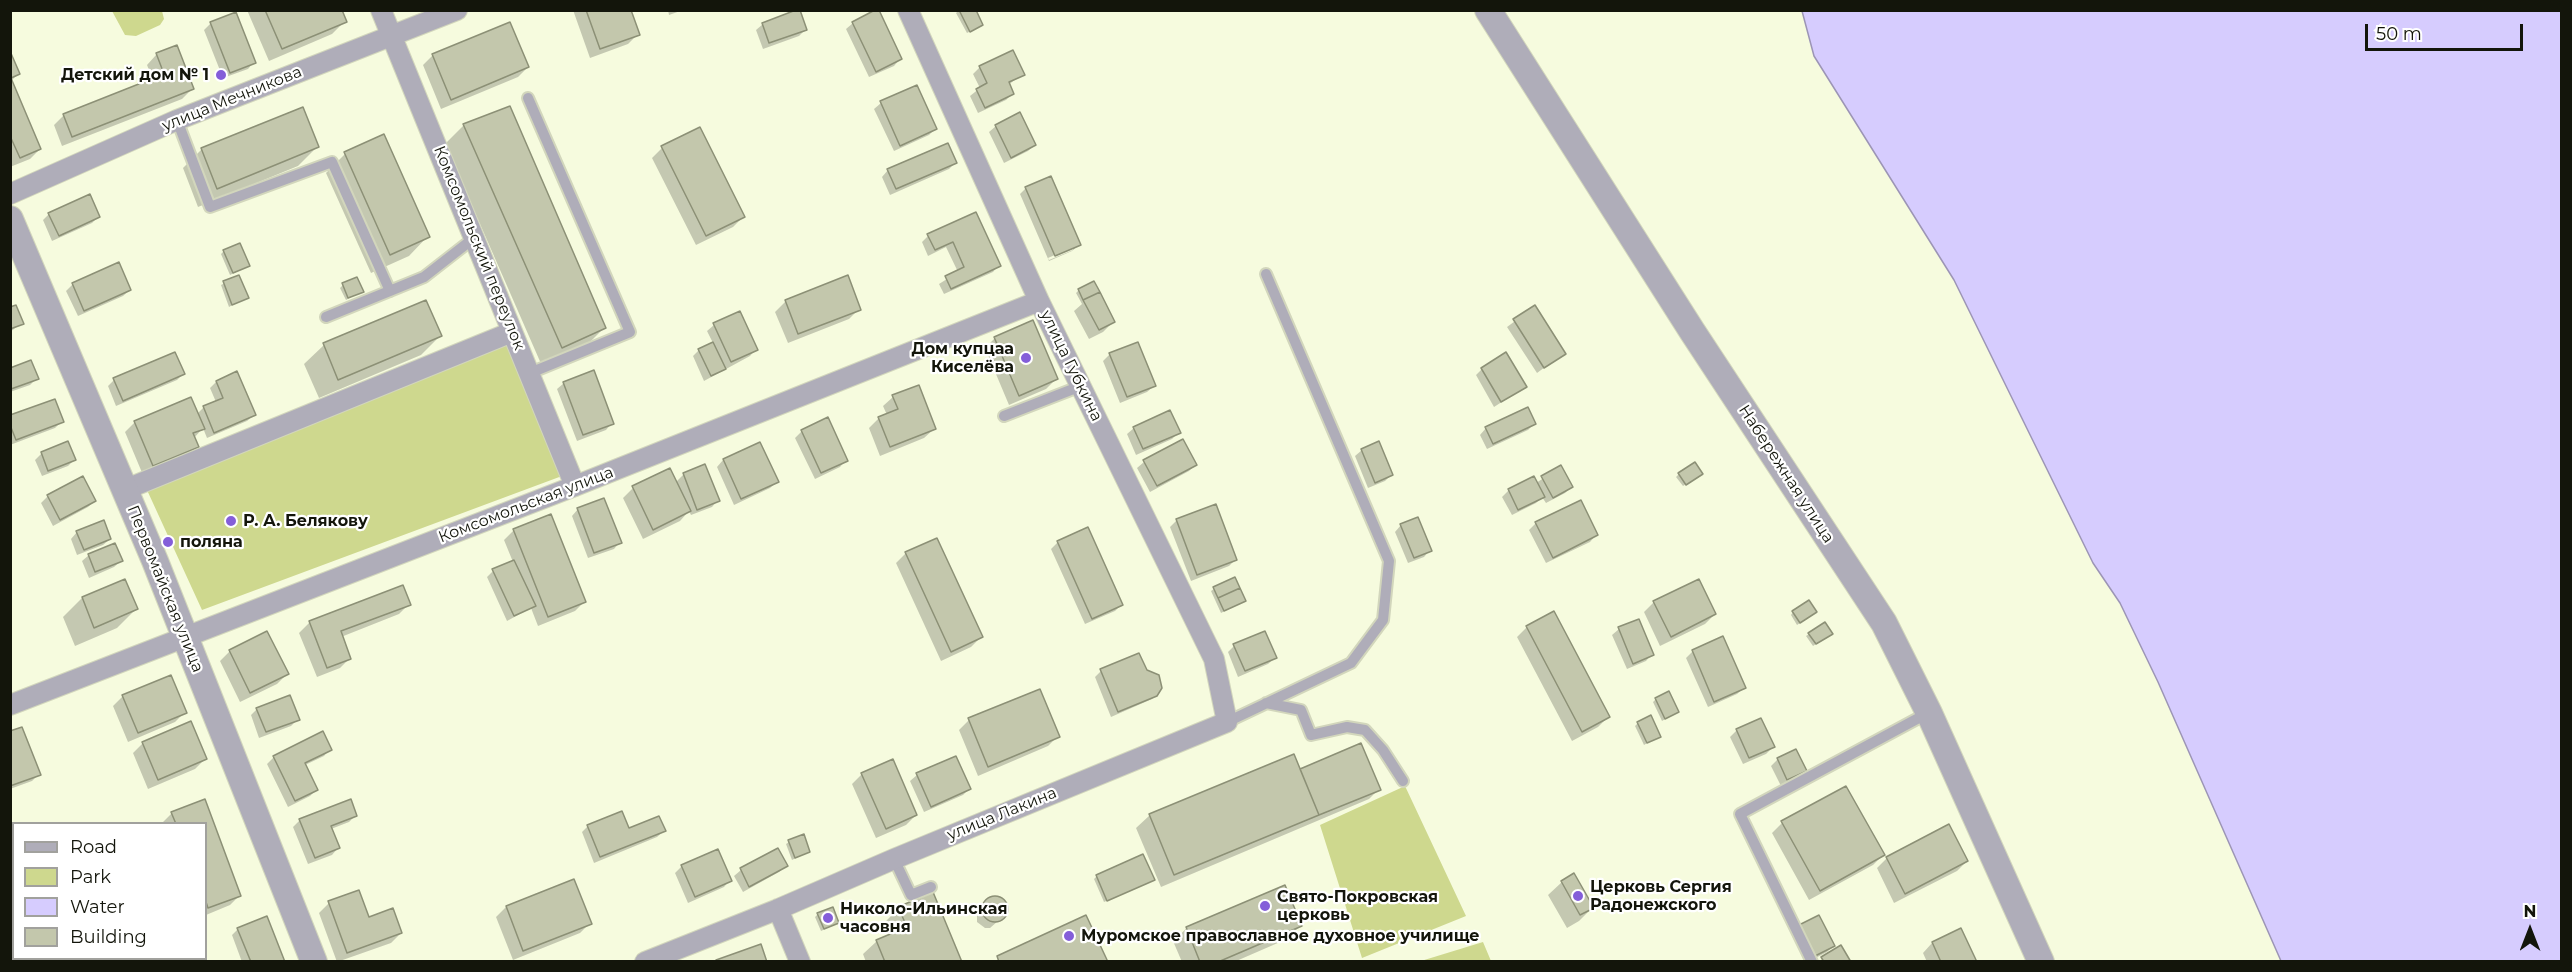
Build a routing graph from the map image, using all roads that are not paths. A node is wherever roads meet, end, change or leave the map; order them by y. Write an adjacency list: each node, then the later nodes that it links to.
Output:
1 (381, 10): 5 (street, Комсомольский переулок)
2 (457, 10): 5 (street, улица Мечникова)
3 (908, 10): 13 (street, улица Губкина)
4 (1488, 10): 24 (street, Набережная улица)
5 (392, 35): 7 (street, улица Мечникова); 10 (street, Комсомольский переулок)
6 (528, 98): 16 (lane)
7 (177, 120): 8 (street, улица Мечникова); 12 (lane)
8 (10, 194)
9 (10, 219): 20 (street, Первомайская улица)
10 (474, 238): 12 (lane); 15 (street, Комсомольский переулок)
11 (1266, 274): 22 (lane)
12 (390, 291): 14 (lane)
13 (1039, 301): 17 (street, улица Губкина); 19 (street, Комсомольская улица)
14 (326, 317)
15 (512, 332): 16 (street, Комсомольский переулок); 20 (street)
16 (530, 374): 19 (street, Комсомольский переулок)
17 (1081, 386): 18 (lane); 25 (street, улица Губкина)
18 (1004, 416)
19 (575, 486): 21 (street, Комсомольская улица)
20 (124, 490): 21 (street, Первомайская улица)
21 (185, 637): 23 (street, Комсомольская улица); 30 (street, Первомайская улица)
22 (1266, 703): 25 (lane); 26 (lane)
23 (10, 705)
24 (1929, 713): 33 (lane); 34 (street, Набережная улица)
25 (1227, 722): 27 (street, улица Лакина)
26 (1403, 781)
27 (894, 859): 28 (lane); 29 (street, улица Лакина)
28 (931, 887)
29 (778, 909): 31 (street, улица Лакина); 32 (street)
30 (314, 962)
31 (645, 962)
32 (800, 962)
33 (1812, 962)
34 (2041, 962)

